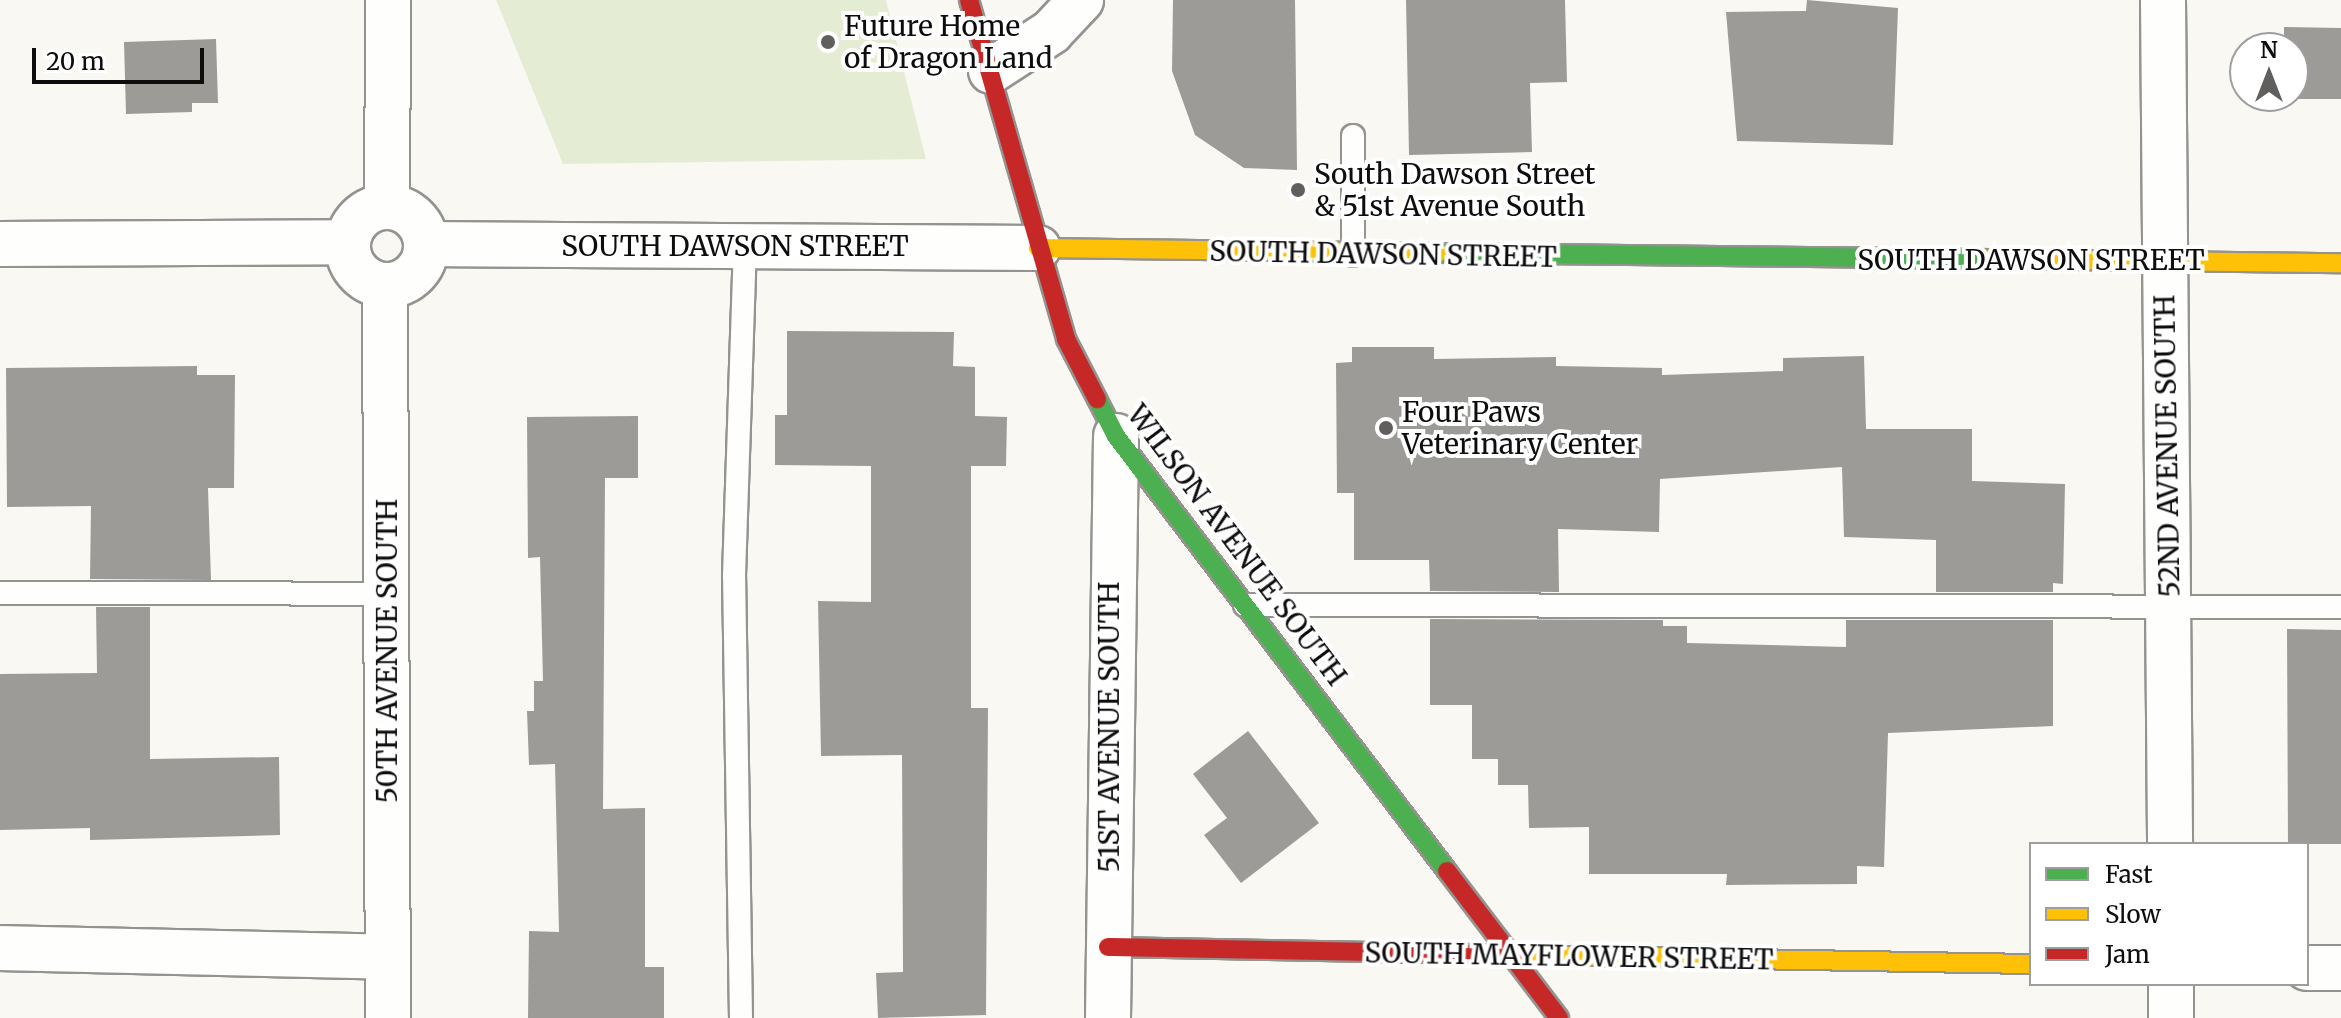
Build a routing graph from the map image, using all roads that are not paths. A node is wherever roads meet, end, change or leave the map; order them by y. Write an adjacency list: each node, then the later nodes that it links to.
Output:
1 (388, 0): 7 (street)
2 (969, 0): 5 (street, WILSON AVENUE SOUTH)
3 (1081, 0): 5 (street)
4 (2163, 0): 14 (street, 52ND AVENUE SOUTH)
5 (991, 71): 12 (street, WILSON AVENUE SOUTH)
6 (1353, 136): 13 (lane)
7 (387, 207): 8 (street); 10 (street)
8 (348, 242): 9 (street); 16 (street)
9 (0, 244)
10 (426, 244): 11 (street, SOUTH DAWSON STREET); 16 (street)
11 (745, 246): 12 (street, SOUTH DAWSON STREET); 33 (lane)
12 (1038, 248): 13 (street, SOUTH DAWSON STREET); 17 (street, WILSON AVENUE SOUTH)
13 (1353, 255): 14 (street, SOUTH DAWSON STREET)
14 (2165, 261): 15 (street, SOUTH DAWSON STREET); 22 (street, 52ND AVENUE SOUTH)
15 (2341, 263)
16 (385, 285): 19 (street, 50TH AVENUE SOUTH)
17 (1116, 436): 20 (street, WILSON AVENUE SOUTH); 24 (street, 51ST AVENUE SOUTH)
18 (0, 593): 19 (lane)
19 (386, 594): 27 (street, 50TH AVENUE SOUTH)
20 (1244, 605): 22 (lane); 26 (street, WILSON AVENUE SOUTH)
21 (2341, 607): 22 (lane)
22 (2169, 608): 23 (street, 52ND AVENUE SOUTH)
23 (2170, 842)
24 (1108, 947): 26 (street, SOUTH MAYFLOWER STREET); 34 (street, 51ST AVENUE SOUTH)
25 (0, 948): 27 (street)
26 (1513, 955): 28 (street, SOUTH MAYFLOWER STREET); 35 (street, WILSON AVENUE SOUTH)
27 (388, 957): 32 (street, 50TH AVENUE SOUTH)
28 (2029, 964)
29 (2309, 968): 30 (street)
30 (2341, 968)
31 (2171, 986): 36 (street)
32 (388, 1018)
33 (741, 1018)
34 (1108, 1018)
35 (1559, 1018)
36 (2171, 1018)

